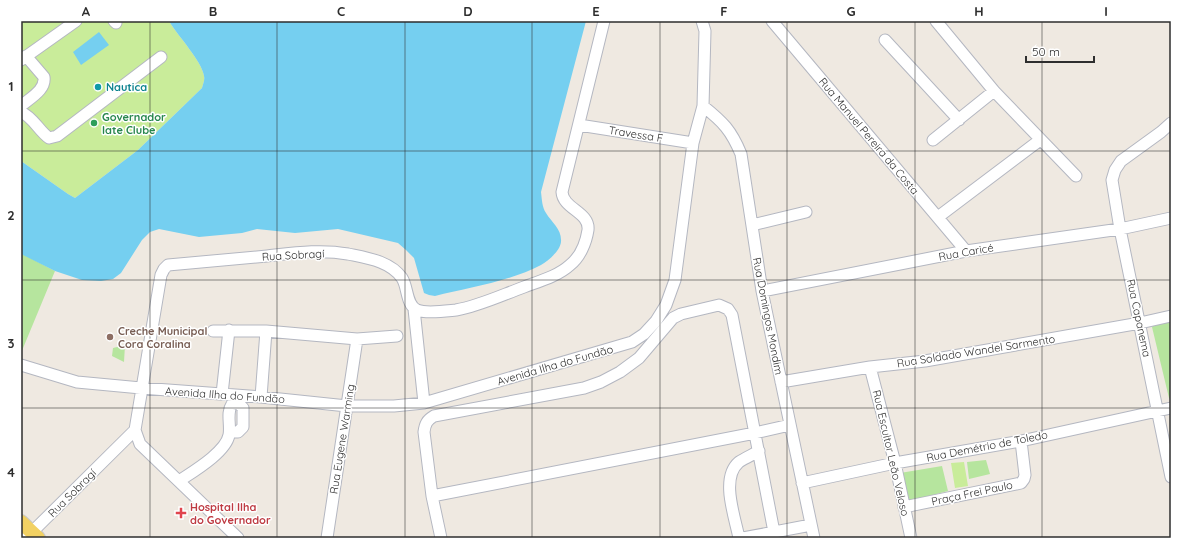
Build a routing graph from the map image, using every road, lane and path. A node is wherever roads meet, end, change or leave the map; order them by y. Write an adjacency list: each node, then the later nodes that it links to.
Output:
1 (76, 21): 8 (street)
2 (604, 21): 15 (street)
3 (702, 21): 11 (street, Avenida Ilha do Fundão)
4 (772, 21): 21 (street, Rua Manuel Pereira da Costa)
5 (936, 21): 9 (street)
6 (885, 40): 13 (street)
7 (161, 57): 12 (street)
8 (23, 58): 10 (street)
9 (994, 91): 13 (street); 17 (street)
10 (21, 106)
11 (703, 106): 18 (street, Avenida Ilha do Fundão); 23 (street, Rua Domingos Mondim)
12 (21, 112)
13 (959, 120): 16 (street)
14 (1171, 122): 24 (street, Rua Capanema)
15 (579, 125): 18 (street, Travessa F); 27 (street)
16 (933, 140)
17 (1040, 140): 19 (street); 21 (street)
18 (693, 143): 41 (street, Avenida Ilha do Fundão)
19 (1076, 176)
20 (806, 212): 23 (street)
21 (938, 217): 25 (street, Rua Manuel Pereira da Costa)
22 (1171, 218): 24 (street, Rua Caricé)
23 (752, 225): 26 (street, Rua Domingos Mondim)
24 (1120, 230): 25 (street, Rua Caricé); 29 (street, Rua Capanema)
25 (966, 251): 26 (street, Rua Caricé)
26 (762, 291): 37 (street, Rua Domingos Mondim)
27 (414, 309): 38 (street, Rua Sobragí); 41 (street, Rua Sobragí)
28 (1171, 316): 29 (street, Rua Soldado Wandel Sarmento)
29 (1140, 323): 36 (street, Rua Soldado Wandel Sarmento); 44 (street, Rua Capanema)
30 (229, 330): 31 (street); 32 (street); 39 (street)
31 (213, 331)
32 (266, 332): 34 (street); 40 (street)
33 (397, 336): 34 (street)
34 (357, 339): 42 (street, Rua Eugene Warming)
35 (21, 365): 38 (street, Avenida Ilha do Fundão)
36 (870, 367): 37 (street, Rua Soldado Wandel Sarmento); 53 (street, Rua Escultor Leão Veloso)
37 (781, 382): 45 (street, Rua Domingos Mondim)
38 (141, 388): 39 (street, Avenida Ilha do Fundão); 46 (street, Rua Sobragí)
39 (222, 394): 40 (street, Avenida Ilha do Fundão)
40 (262, 397): 42 (street, Avenida Ilha do Fundão)
41 (424, 403): 42 (street, Avenida Ilha do Fundão)
42 (347, 406): 64 (street, Rua Eugene Warming)
43 (1171, 408): 44 (street, Rua Demétrio de Toledo)
44 (1158, 410): 50 (street, Rua Demétrio de Toledo); 54 (street, Rua Capanema)
45 (790, 425): 48 (street); 56 (street, Rua Domingos Mondim)
46 (135, 430): 49 (street, Rua Sobragí); 51 (street)
47 (230, 432): 55 (street)
48 (755, 433): 52 (street); 57 (street); 57 (street)
49 (125, 440): 51 (street); 62 (street, Rua Sobragí)
50 (1021, 440): 53 (street, Rua Demétrio de Toledo); 58 (street, Praça Frei Paulo)
51 (140, 444): 55 (street)
52 (759, 451): 61 (street); 66 (street)
53 (895, 463): 56 (street, Rua Demétrio de Toledo); 58 (street, Rua Escultor Leão Veloso)
54 (1171, 477)
55 (180, 481): 63 (street)
56 (802, 483): 60 (street, Rua Domingos Mondim)
57 (432, 496): 65 (street)
58 (904, 506): 69 (street, Rua Escultor Leão Veloso)
59 (21, 522): 62 (main road)
60 (811, 525): 61 (street); 68 (street, Rua Domingos Mondim)
61 (774, 532): 67 (street)
62 (32, 536)
63 (238, 538)
64 (327, 538)
65 (442, 538)
66 (739, 538)
67 (743, 538)
68 (814, 538)
69 (911, 538)

